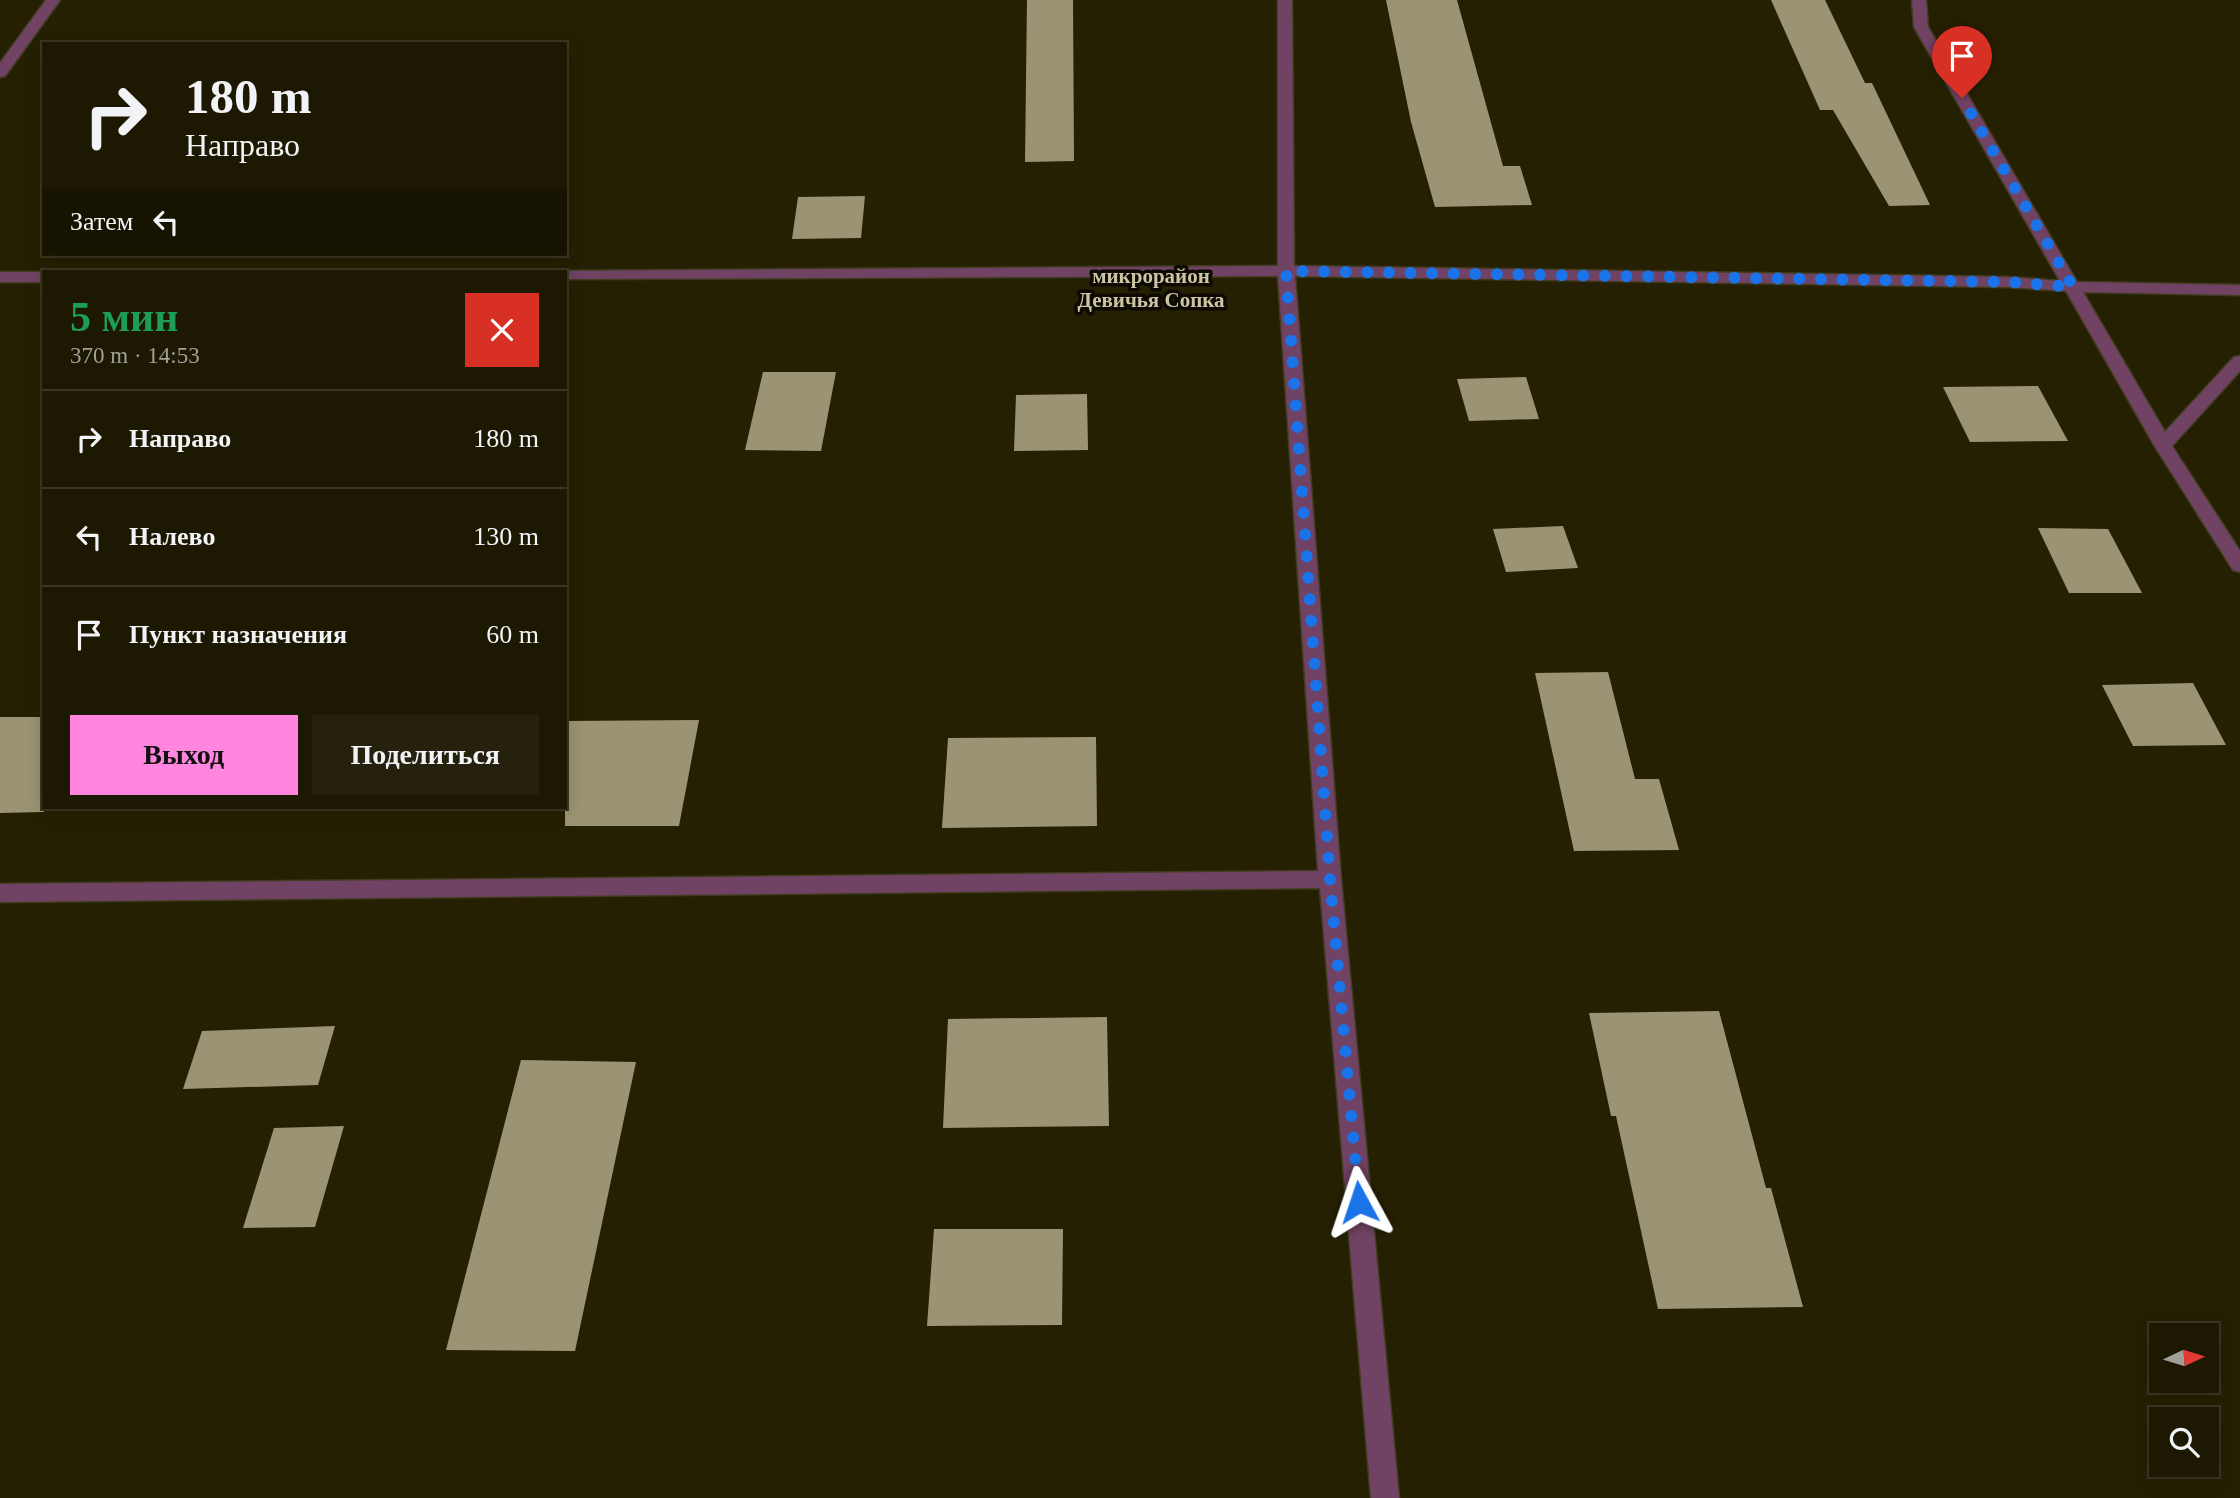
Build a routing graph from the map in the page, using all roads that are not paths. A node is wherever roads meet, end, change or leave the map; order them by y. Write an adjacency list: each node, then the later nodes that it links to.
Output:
1 (53, 0): 5 (street)
2 (1285, 0): 7 (street)
3 (1919, 0): 11 (street)
4 (0, 47): 5 (street)
5 (19, 47): 6 (street)
6 (0, 73)
7 (1286, 271): 8 (street); 11 (street); 16 (street)
8 (567, 274)
9 (0, 277): 10 (street)
10 (42, 277)
11 (2073, 287): 12 (street); 14 (street)
12 (2240, 290)
13 (2240, 361): 14 (street)
14 (2163, 445): 15 (street)
15 (2240, 566)
16 (1330, 879): 17 (street); 18 (street)
17 (0, 893)
18 (1385, 1498)

